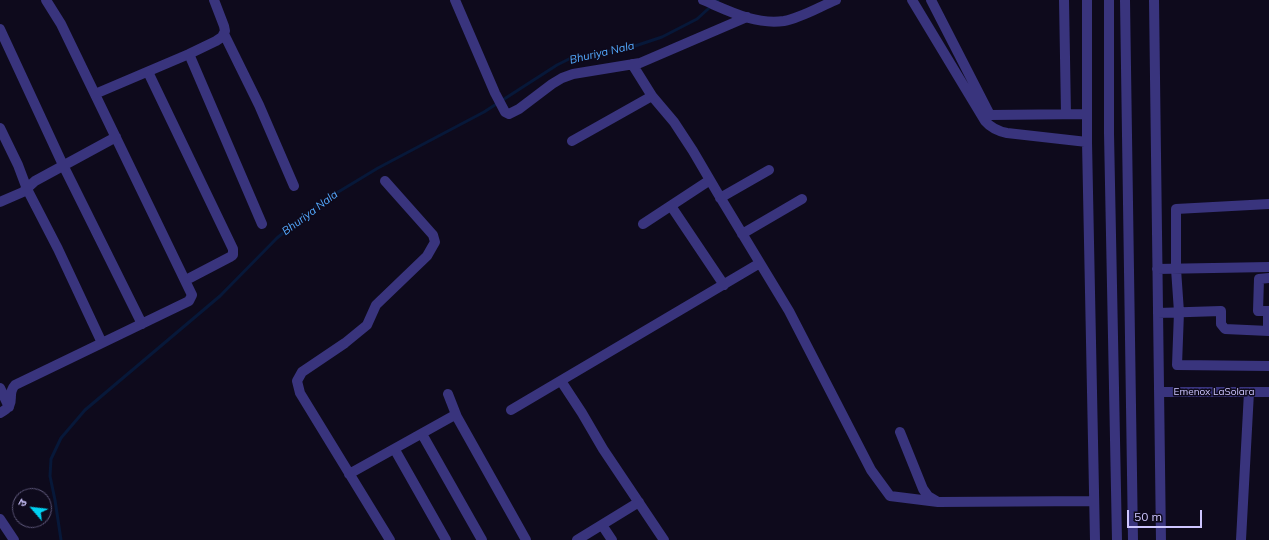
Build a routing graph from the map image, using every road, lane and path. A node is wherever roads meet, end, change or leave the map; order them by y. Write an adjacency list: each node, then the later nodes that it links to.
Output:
1 (46, 0): 19 (street)
2 (214, 0): 15 (street)
3 (455, 0): 17 (street)
4 (836, 0): 13 (street)
5 (912, 0): 26 (street)
6 (931, 0): 21 (street)
7 (1064, 0): 21 (street)
8 (1087, 0): 22 (street)
9 (1109, 0): 83 (street)
10 (1125, 0): 84 (street)
11 (1154, 0): 43 (street)
12 (706, 1): 13 (street)
13 (747, 17): 17 (street)
14 (0, 29): 27 (street)
15 (224, 34): 16 (street); 31 (street)
16 (189, 54): 18 (street); 38 (street)
17 (632, 64): 20 (street)
18 (148, 72): 19 (street); 46 (street)
19 (95, 94): 24 (street)
20 (652, 96): 25 (street); 29 (street)
21 (1066, 114): 22 (street)
22 (1087, 114): 26 (street)
23 (0, 128): 32 (street)
24 (116, 137): 27 (street); 46 (street)
25 (572, 141)
26 (1087, 142): 69 (street)
27 (63, 165): 32 (street); 51 (street)
28 (769, 170): 33 (street)
29 (710, 180): 33 (street); 37 (street)
30 (385, 181): 68 (street)
31 (294, 186)
32 (27, 189): 35 (street); 53 (street)
33 (720, 198): 40 (street)
34 (802, 199): 40 (street)
35 (0, 202)
36 (1269, 204): 44 (street)
37 (671, 206): 39 (street); 47 (street)
38 (262, 224)
39 (644, 224)
40 (742, 234): 41 (street)
41 (760, 263): 47 (street); 71 (street)
42 (1269, 267): 44 (street)
43 (1157, 269): 44 (street); 50 (street)
44 (1176, 269): 49 (street)
45 (1269, 278): 48 (street)
46 (186, 280): 51 (street)
47 (724, 285): 55 (street)
48 (1269, 311): 52 (street)
49 (1179, 312): 50 (street); 52 (street); 54 (street)
50 (1158, 313): 57 (street)
51 (142, 324): 53 (street)
52 (1268, 331)
53 (102, 343): 61 (street)
54 (1269, 366)
55 (561, 381): 62 (street); 70 (street)
56 (0, 388): 61 (street)
57 (1159, 392): 58 (street, Emenox LaSolara); 85 (street)
58 (1249, 392): 59 (street, Emenox LaSolara); 86 (street)
59 (1269, 392)
60 (448, 394): 64 (street)
61 (9, 407): 63 (street)
62 (511, 410)
63 (0, 413)
64 (457, 417): 66 (street); 78 (street)
65 (900, 432): 71 (street)
66 (422, 434): 67 (street); 77 (street)
67 (395, 450): 68 (street); 76 (street)
68 (349, 474): 75 (street)
69 (1094, 501): 71 (street); 82 (street)
70 (639, 502): 73 (street); 81 (street)
71 (938, 502)
72 (0, 519): 74 (street)
73 (602, 525): 79 (street); 80 (street)
74 (14, 540)
75 (390, 540)
76 (446, 540)
77 (482, 540)
78 (526, 540)
79 (578, 540)
80 (612, 540)
81 (664, 540)
82 (1094, 540)
83 (1117, 540)
84 (1133, 540)
85 (1161, 540)
86 (1241, 540)

